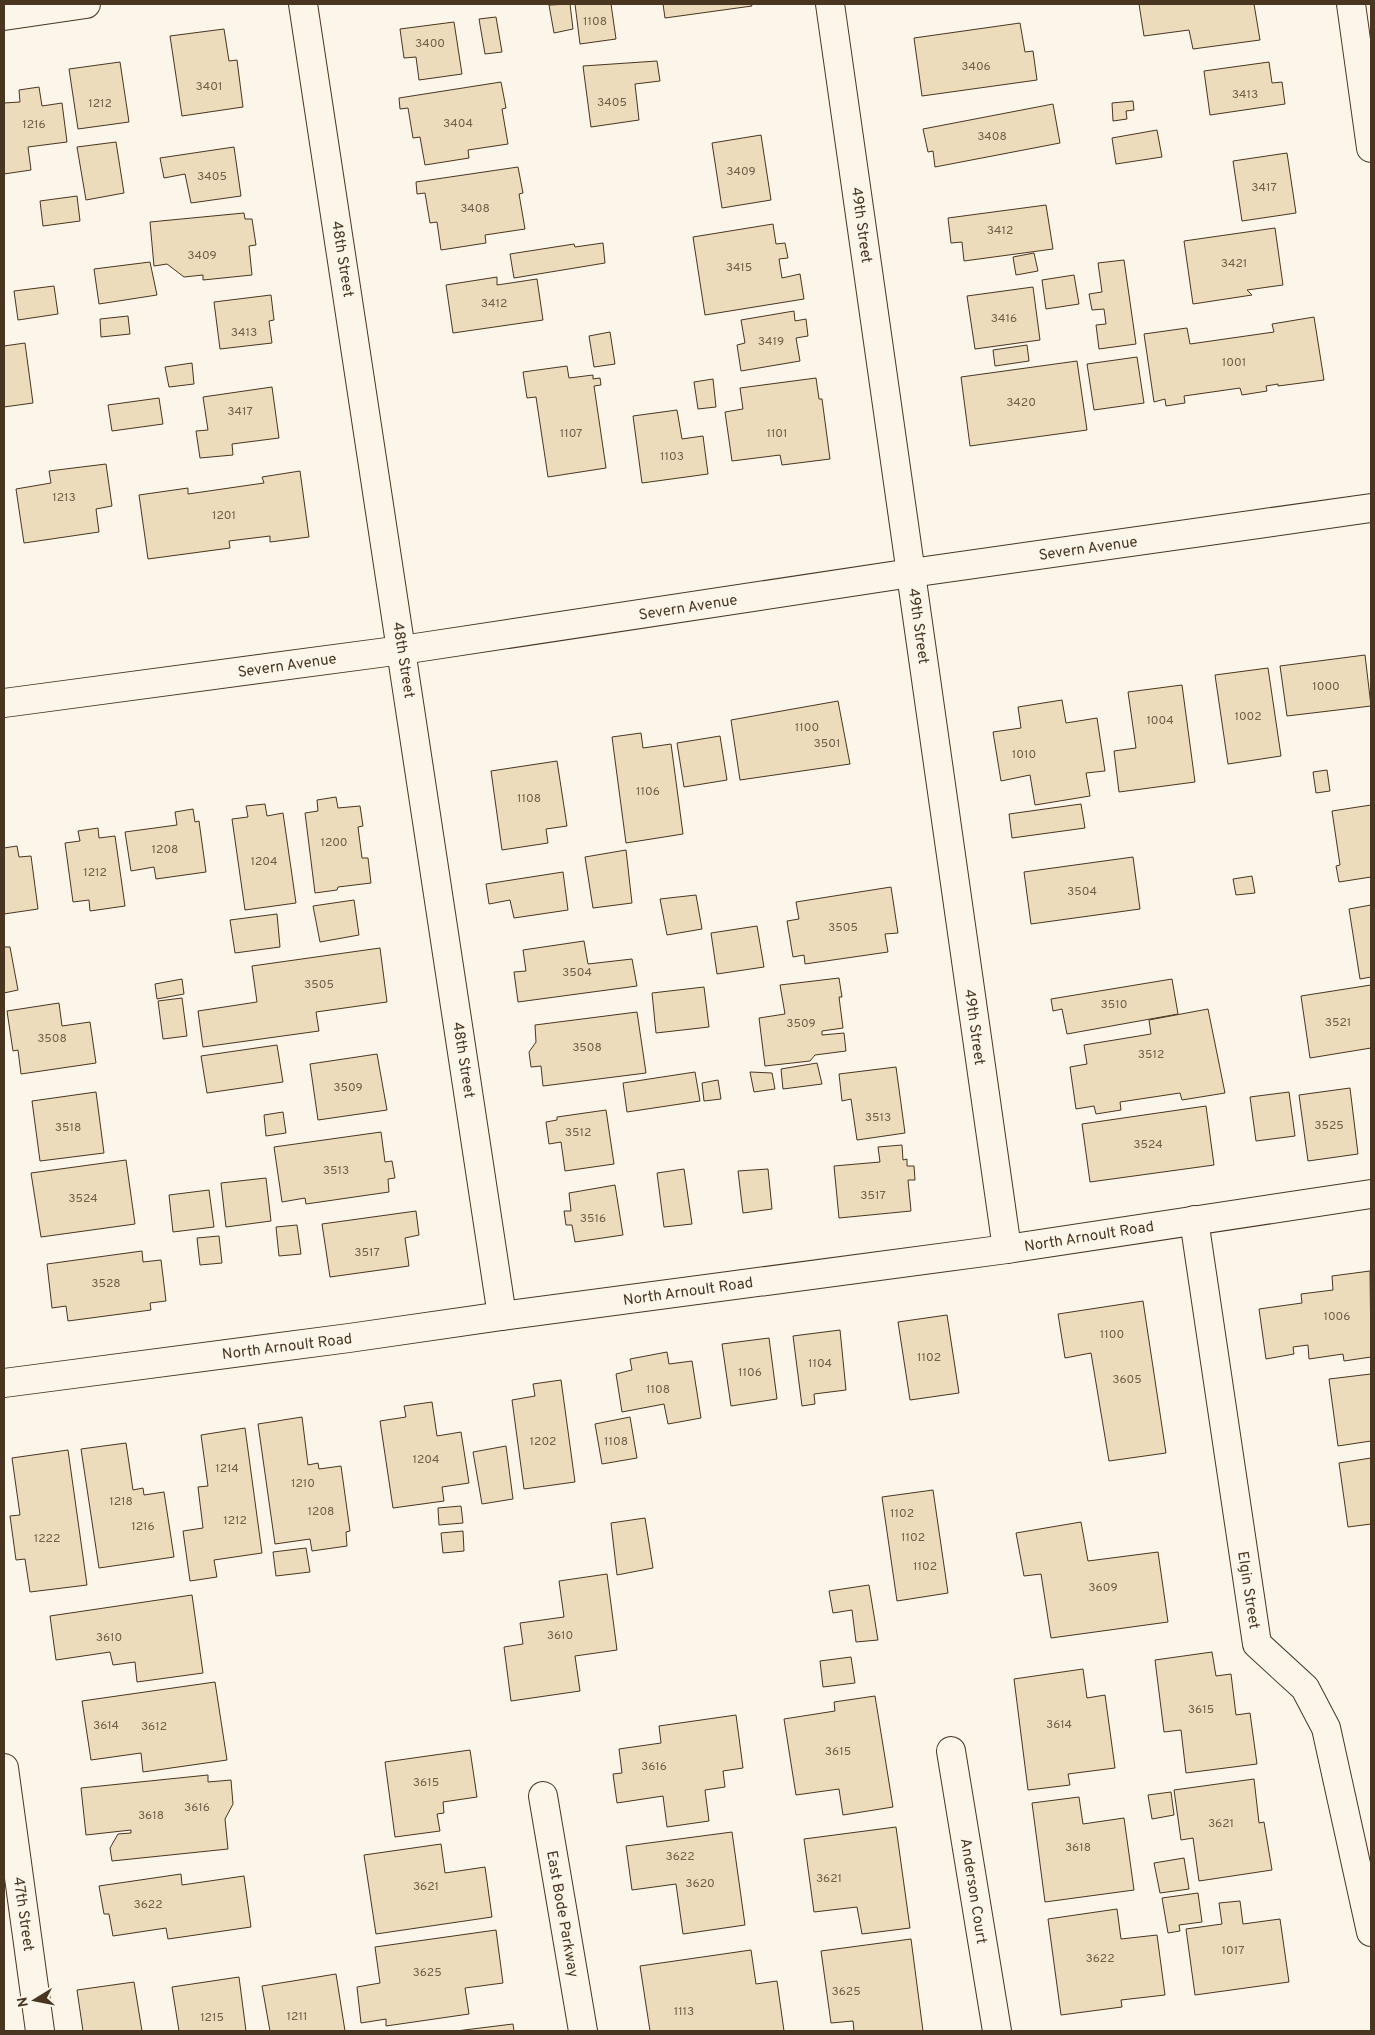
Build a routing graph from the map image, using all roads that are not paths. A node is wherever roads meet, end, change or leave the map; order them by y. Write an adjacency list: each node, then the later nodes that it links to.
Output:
1 (86, 4): 5 (street)
2 (304, 4): 9 (street, 48th Street)
3 (830, 4): 8 (street, 49th Street)
4 (1351, 4): 6 (street)
5 (4, 16)
6 (1371, 148)
7 (1371, 508): 8 (street, Severn Avenue)
8 (911, 573): 9 (street, Severn Avenue); 13 (street, 49th Street)
9 (402, 650): 10 (street, Severn Avenue); 14 (street, 48th Street)
10 (4, 703)
11 (1371, 1194): 12 (street, North Arnoult Road)
12 (1194, 1220): 13 (street, North Arnoult Road); 19 (street, Elgin Street)
13 (1007, 1248): 14 (street, North Arnoult Road)
14 (502, 1316): 15 (street, North Arnoult Road)
15 (4, 1383)
16 (951, 1751): 22 (street, Anderson Court)
17 (4, 1768): 20 (street, 47th Street)
18 (543, 1796): 21 (street, East Bode Parkway)
19 (1371, 1932)
20 (40, 2031)
21 (583, 2031)
22 (997, 2031)

